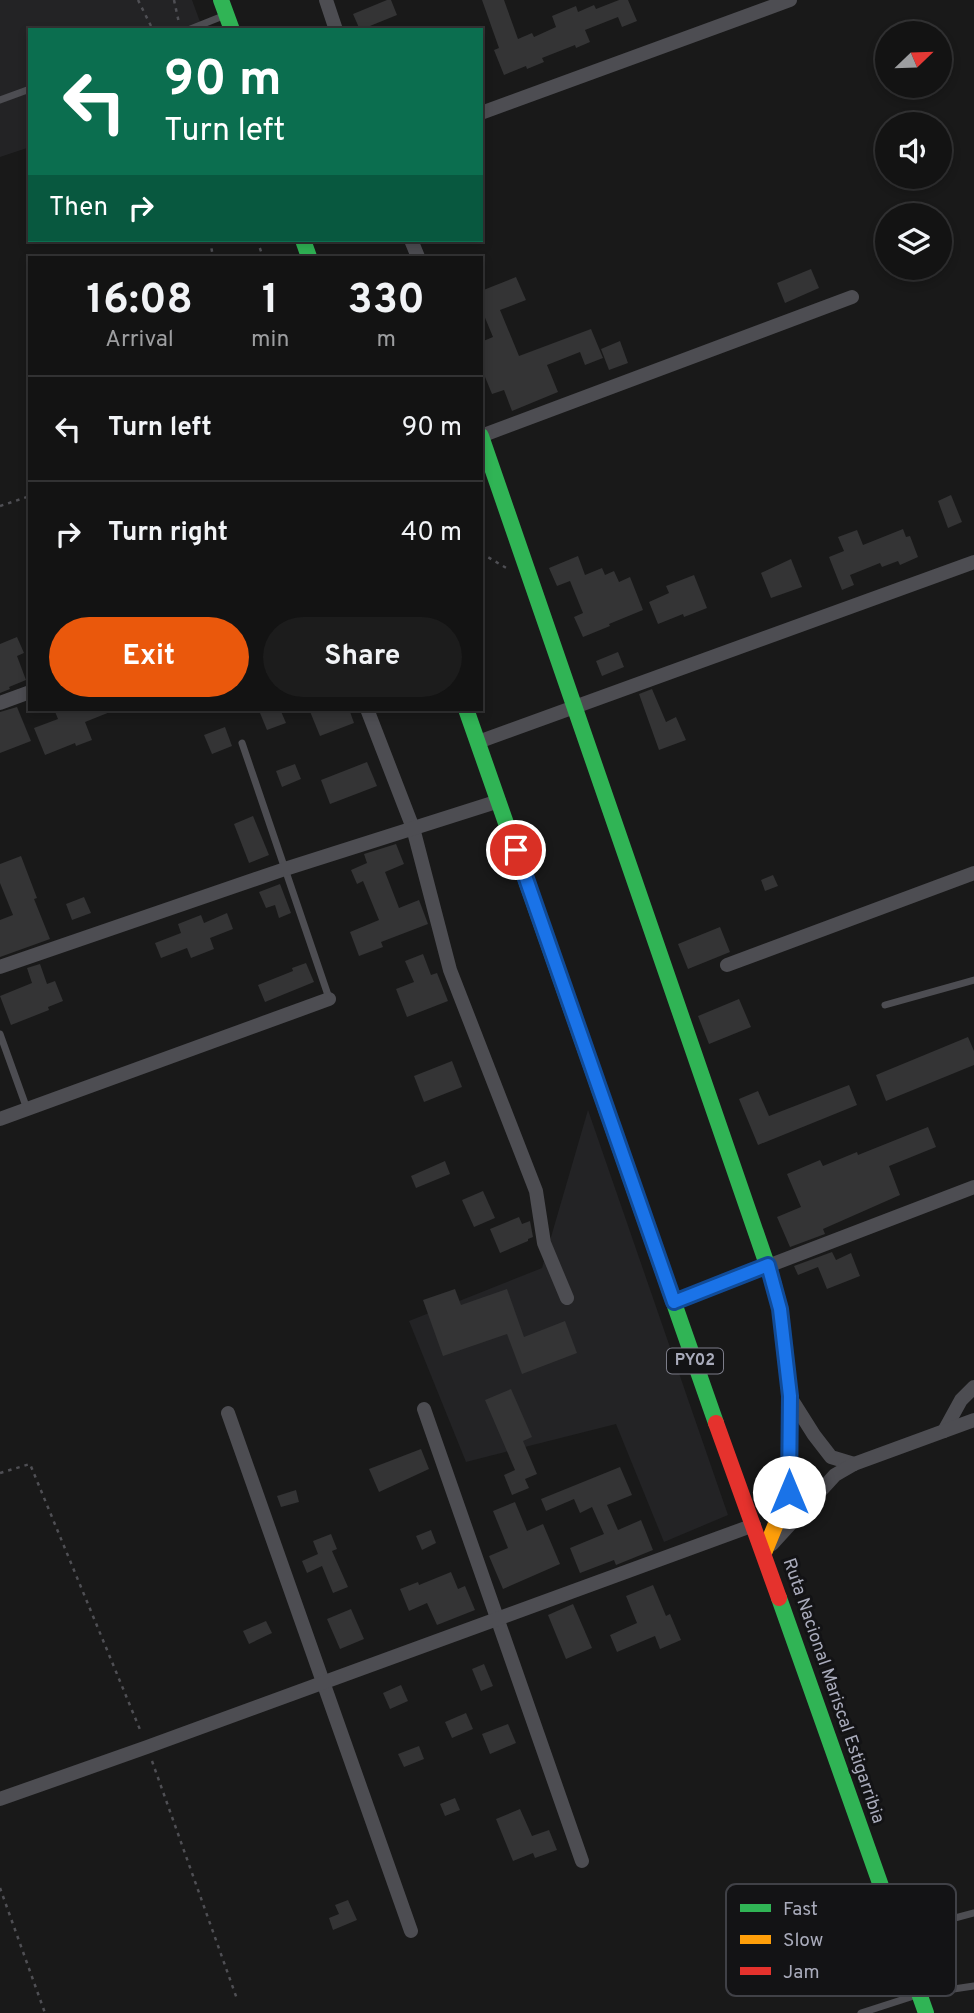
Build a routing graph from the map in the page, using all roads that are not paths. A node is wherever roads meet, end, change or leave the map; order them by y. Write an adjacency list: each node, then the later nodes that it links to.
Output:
1 (326, 0): 5 (street)
2 (790, 0): 8 (street)
3 (227, 15): 4 (lane)
4 (193, 28)
5 (335, 28)
6 (28, 90): 7 (lane)
7 (0, 100)
8 (483, 112)
9 (852, 297): 10 (street)
10 (483, 435)
11 (483, 442): 15 (main road)
12 (974, 562): 15 (street)
13 (28, 693): 14 (street)
14 (0, 703)
15 (576, 706): 18 (street); 33 (main road)
16 (368, 711): 21 (street)
17 (467, 711): 18 (main road, Ruta Nacional Mariscal Estigarribia / PY02)
18 (478, 742): 20 (main road, Ruta Nacional Mariscal Estigarribia / PY02)
19 (242, 743): 22 (lane)
20 (499, 801): 21 (street); 35 (main road, Ruta Nacional Mariscal Estigarribia / PY02)
21 (413, 828): 22 (street); 34 (street)
22 (285, 869): 25 (street); 27 (lane)
23 (974, 873): 24 (street)
24 (727, 965)
25 (0, 967)
26 (974, 980): 28 (lane)
27 (329, 999): 30 (street)
28 (885, 1005)
29 (0, 1034): 30 (lane)
30 (27, 1109): 31 (street)
31 (0, 1119)
32 (974, 1187): 33 (street)
33 (768, 1265): 35 (street); 37 (main road)
34 (567, 1298)
35 (674, 1302): 43 (main road, Ruta Nacional Mariscal Estigarribia / PY02)
36 (974, 1387): 41 (street)
37 (790, 1396): 42 (street); 44 (main road)
38 (424, 1409): 45 (street)
39 (228, 1413): 46 (street)
40 (974, 1420): 41 (street)
41 (944, 1431): 42 (street)
42 (854, 1464): 44 (street)
43 (754, 1525): 44 (main road, Ruta Nacional Mariscal Estigarribia / PY02); 45 (street)
44 (764, 1553): 49 (main road, Ruta Nacional Mariscal Estigarribia / PY02)
45 (498, 1620): 46 (street); 48 (street)
46 (323, 1683): 47 (street); 52 (street)
47 (0, 1799)
48 (582, 1861)
49 (881, 1884)
50 (974, 1913): 51 (lane)
51 (956, 1918)
52 (411, 1931)
53 (974, 1986): 54 (lane)
54 (956, 1989)
55 (915, 1996): 57 (lane)
56 (921, 1996): 59 (main road, Ruta Nacional Mariscal Estigarribia / PY02)
57 (883, 2009): 58 (lane)
58 (861, 2013)
59 (926, 2013)

